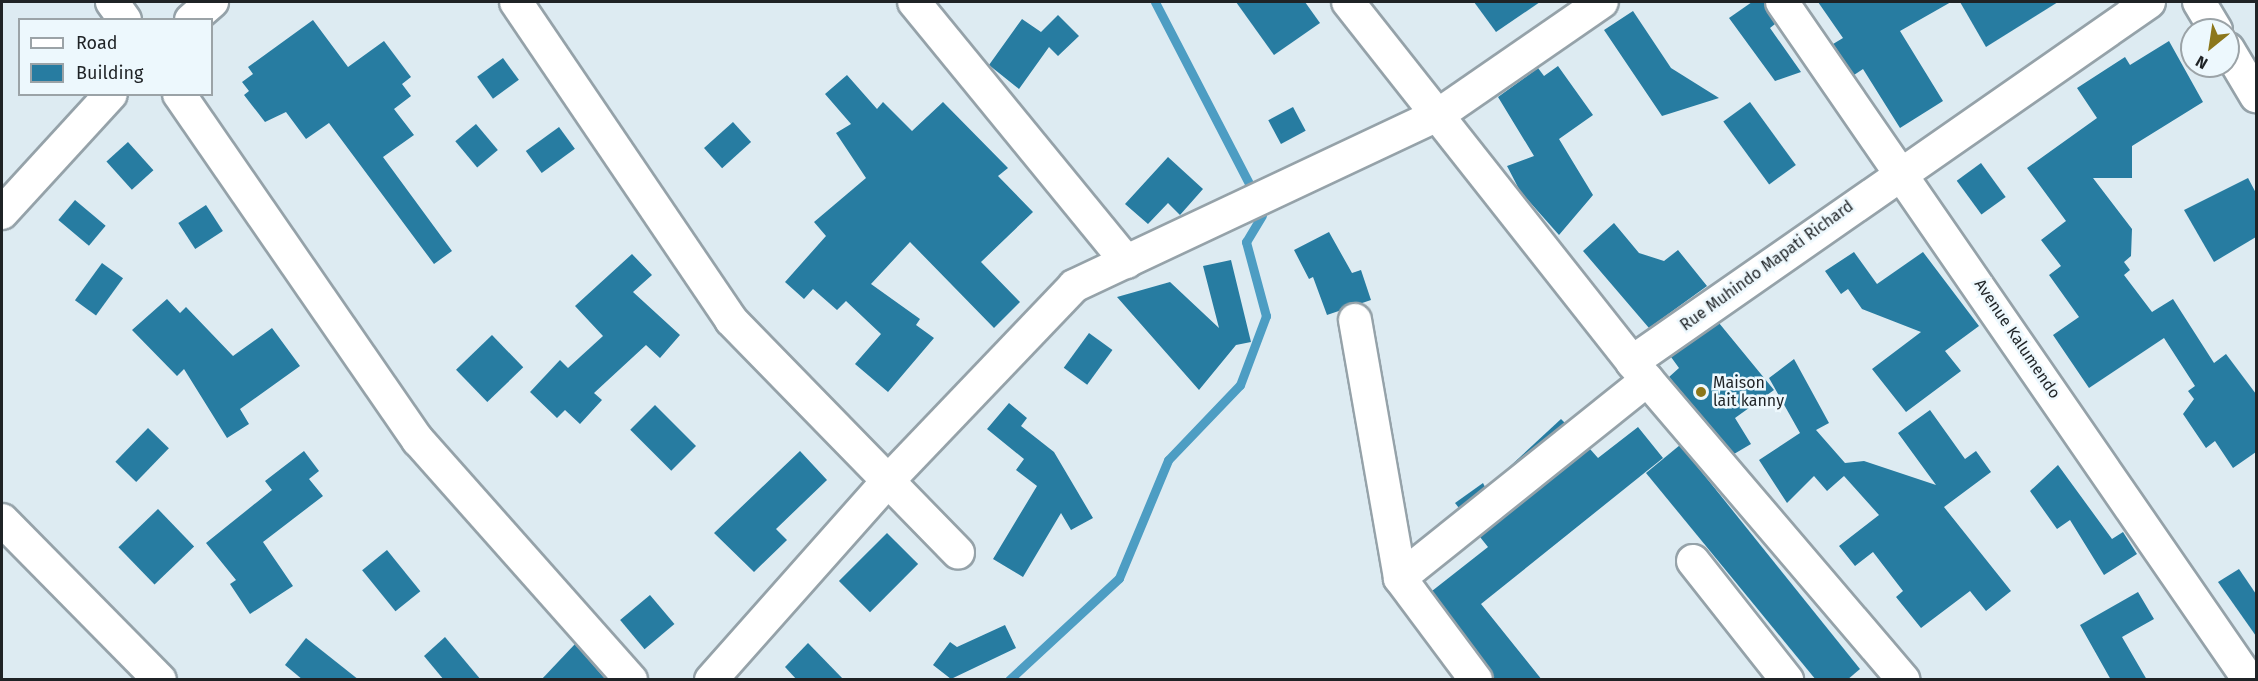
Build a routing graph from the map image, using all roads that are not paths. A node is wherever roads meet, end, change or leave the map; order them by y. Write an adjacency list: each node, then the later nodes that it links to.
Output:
1 (112, 2): 10 (street)
2 (212, 2): 11 (street)
3 (516, 2): 23 (street)
4 (914, 2): 20 (street)
5 (1348, 2): 17 (street)
6 (1602, 2): 17 (street)
7 (1782, 2): 18 (street, Avenue Kalumendo)
8 (2149, 2): 18 (street, Rue Muhindo Mapati Richard)
9 (2199, 2): 12 (street)
10 (124, 18)
11 (193, 18)
12 (2209, 18)
13 (2240, 69): 16 (street)
14 (109, 96): 19 (street)
15 (180, 96): 29 (street)
16 (2256, 96)
17 (1438, 115): 20 (street); 22 (street)
18 (1902, 170): 22 (street, Rue Muhindo Mapati Richard); 34 (street, Avenue Kalumendo)
19 (2, 213)
20 (1127, 262): 23 (street)
21 (1355, 320): 27 (street)
22 (1640, 371): 27 (street, Rue Muhindo Mapati Richard); 33 (street)
23 (887, 482): 25 (street); 30 (street)
24 (2, 520): 28 (street)
25 (958, 553)
26 (1693, 561): 32 (street)
27 (1400, 578): 31 (street)
28 (160, 680)
29 (631, 680)
30 (711, 680)
31 (1476, 680)
32 (1787, 680)
33 (1904, 680)
34 (2249, 680)

